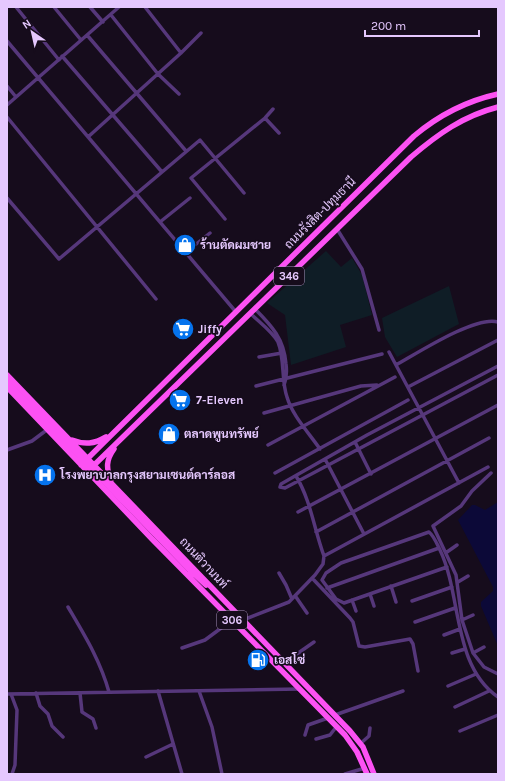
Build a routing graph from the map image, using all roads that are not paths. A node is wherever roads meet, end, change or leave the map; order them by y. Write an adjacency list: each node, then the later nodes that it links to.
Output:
1 (16, 7): 14 (street)
2 (54, 7): 10 (street)
3 (90, 7): 7 (street)
4 (119, 7): 6 (street)
5 (145, 7): 12 (street)
6 (110, 15): 7 (street); 15 (street)
7 (102, 22): 9 (street)
8 (201, 33): 12 (street)
9 (87, 35): 10 (street); 18 (street)
10 (81, 40): 13 (street)
11 (7, 41): 16 (street)
12 (181, 53): 15 (street)
13 (62, 56): 14 (street); 25 (street)
14 (59, 60): 16 (street)
15 (158, 74): 18 (street); 19 (street)
16 (38, 78): 21 (street); 29 (street)
17 (7, 86): 21 (street)
18 (137, 93): 25 (street); 30 (street)
19 (179, 94)
20 (498, 94): 43 (main road, ถนนรังสิต-ปทุมธานี / 346)
21 (16, 97): 22 (street)
22 (7, 105)
23 (498, 107): 40 (main road, ถนนรังสิต-ปทุมธานี / 346)
24 (273, 109): 27 (street)
25 (112, 115): 29 (street); 32 (street)
26 (7, 117): 39 (street)
27 (265, 118): 28 (street); 31 (street)
28 (279, 134)
29 (88, 137): 34 (street)
30 (186, 151): 31 (street); 32 (street)
31 (215, 158): 33 (street); 37 (street)
32 (162, 172): 34 (street)
33 (244, 193)
34 (136, 195): 38 (street); 39 (street)
35 (7, 198): 39 (street)
36 (190, 198): 38 (street)
37 (225, 219)
38 (160, 222): 42 (street)
39 (97, 228): 45 (street)
40 (337, 229): 44 (main road, ถนนรังสิต-ปทุมธานี / 346); 49 (street)
41 (210, 233): 42 (street)
42 (186, 253): 47 (street)
43 (270, 278): 44 (main road); 47 (main road, ถนนรังสิต-ปทุมธานี / 346)
44 (278, 286): 46 (main road, ถนนรังสิต-ปทุมธานี / 346)
45 (156, 299)
46 (252, 311): 52 (street); 79 (main road, ถนนรังสิต-ปทุมธานี / 346)
47 (236, 312): 76 (main road, ถนนรังสิต-ปทุมธานี / 346)
48 (498, 322): 55 (street)
49 (379, 330)
50 (498, 340): 65 (street)
51 (389, 352): 55 (street)
52 (283, 353): 54 (street); 60 (street)
53 (382, 354): 60 (street)
54 (259, 357)
55 (396, 365): 65 (street)
56 (498, 366): 66 (street)
57 (7, 375): 74 (main road, ถนนติวานนท์)
58 (498, 375): 67 (street)
59 (395, 377): 62 (street)
60 (285, 379): 63 (street); 70 (street)
61 (7, 382): 136 (main road, 306, bridge)
62 (378, 385): 70 (street); 77 (street)
63 (256, 386)
64 (7, 387): 78 (main road, ถนนติวานนท์)
65 (408, 387): 71 (street)
66 (453, 390): 67 (street); 71 (street)
67 (457, 397): 73 (street)
68 (408, 400): 86 (street)
69 (498, 405): 83 (street)
70 (291, 407): 72 (street); 77 (street)
71 (419, 408): 73 (street); 75 (street)
72 (264, 413)
73 (423, 415): 80 (street); 83 (street)
74 (50, 419): 78 (main road); 82 (main road, ถนนติวานนท์)
75 (386, 425): 80 (street); 84 (street)
76 (121, 426): 82 (main road); 89 (main road, ถนนรังสิต-ปทุมธานี / 346)
77 (304, 426): 85 (street); 86 (street)
78 (48, 429): 88 (street); 92 (main road, ถนนติวานนท์)
79 (127, 433): 93 (main road, ถนนรังสิต-ปทุมธานี / 346); 103 (main road, 306)
80 (390, 433): 87 (street)
81 (489, 438): 91 (street)
82 (70, 439): 89 (main road, ถนนติวานนท์)
83 (436, 439): 91 (street); 99 (street)
84 (355, 442): 87 (street); 90 (street)
85 (268, 445)
86 (320, 449): 97 (street)
87 (359, 449): 94 (street); 99 (street)
88 (7, 450)
89 (88, 458): 92 (main road, ถนนรังสิต-ปทุมธานี); 93 (main road, ถนนติวานนท์)
90 (325, 460): 94 (street); 100 (street)
91 (448, 460): 102 (street); 109 (street)
92 (81, 464): 96 (main road, ถนนติวานนท์)
93 (94, 465): 96 (main road, ถนนรังสิต-ปทุมธานี); 103 (main road, ถนนติวานนท์ / 306)
94 (328, 466): 101 (street); 104 (street)
95 (488, 467): 102 (street)
96 (88, 471): 107 (main road, ถนนติวานนท์ / 306)
97 (275, 473)
98 (491, 473): 114 (street)
99 (371, 474): 104 (street)
100 (296, 476): 101 (street); 101 (street)
101 (299, 481): 106 (street)
102 (459, 483): 111 (street)
103 (113, 484): 105 (main road, ถนนติวานนท์ / 306)
104 (341, 490): 106 (street); 109 (street)
105 (128, 499): 107 (main road); 136 (main road, ถนนติวานนท์ / 306)
106 (310, 505): 108 (street); 110 (street)
107 (121, 506): 135 (main road, ถนนติวานนท์ / 306)
108 (298, 512)
109 (353, 512): 110 (street); 111 (street)
110 (316, 532): 115 (street)
111 (364, 534): 115 (street)
112 (457, 545): 114 (street)
113 (438, 548): 116 (street); 123 (street); 123 (street)
114 (447, 552): 120 (street)
115 (324, 556): 119 (street)
116 (447, 567): 121 (street); 122 (street)
117 (279, 573): 125 (street)
118 (468, 576): 120 (street)
119 (312, 578): 125 (street); 148 (street)
120 (458, 582): 137 (street)
121 (391, 586): 124 (street); 128 (street)
122 (452, 586): 127 (street); 131 (street)
123 (327, 588): 126 (street)
124 (370, 594): 126 (street); 129 (street)
125 (294, 598): 133 (street); 136 (street)
126 (352, 600): 132 (street)
127 (412, 601)
128 (396, 602)
129 (374, 606)
130 (68, 607): 157 (street)
131 (455, 608): 138 (street); 139 (street)
132 (356, 611)
133 (307, 613)
134 (473, 615): 137 (street)
135 (232, 620): 143 (street); 152 (main road, ถนนติวานนท์ / 306)
136 (243, 620): 147 (main road, ถนนติวานนท์ / 306)
137 (462, 620): 146 (street)
138 (415, 622)
139 (460, 629): 140 (street); 144 (street)
140 (444, 635)
141 (314, 642): 147 (street)
142 (484, 647): 146 (street)
143 (182, 648)
144 (465, 649): 145 (street); 149 (street)
145 (452, 653)
146 (473, 653): 150 (street)
147 (284, 663): 163 (main road, ถนนติวานนท์ / 306)
148 (418, 671)
149 (476, 674): 151 (street); 156 (street)
150 (498, 674)
151 (448, 686)
152 (300, 689): 154 (street); 165 (main road, ถนนติวานนท์ / 306)
153 (158, 691): 154 (street); 157 (street); 173 (street)
154 (199, 691): 179 (street)
155 (403, 691): 163 (street)
156 (489, 691): 161 (street); 162 (street)
157 (109, 692): 159 (street)
158 (36, 693): 159 (street); 160 (street); 171 (street)
159 (80, 693): 167 (street)
160 (9, 694): 177 (street)
161 (498, 697)
162 (455, 707)
163 (335, 715): 174 (main road, ถนนติวานนท์ / 306)
164 (498, 715): 169 (street)
165 (328, 718): 166 (main road, ถนนติวานนท์ / 306); 170 (street)
166 (337, 726): 172 (street); 176 (main road, ถนนติวานนท์ / 306)
167 (96, 728)
168 (370, 728): 174 (street)
169 (460, 731)
170 (305, 735)
171 (63, 737)
172 (316, 739)
173 (173, 744): 175 (street); 178 (street)
174 (360, 744): 182 (main road, ถนนติวานนท์ / 306)
175 (146, 757)
176 (365, 768): 180 (street); 181 (main road, ถนนติวานนท์ / 306)
177 (12, 774)
178 (182, 774)
179 (222, 774)
180 (345, 774)
181 (367, 774)
182 (374, 774)

